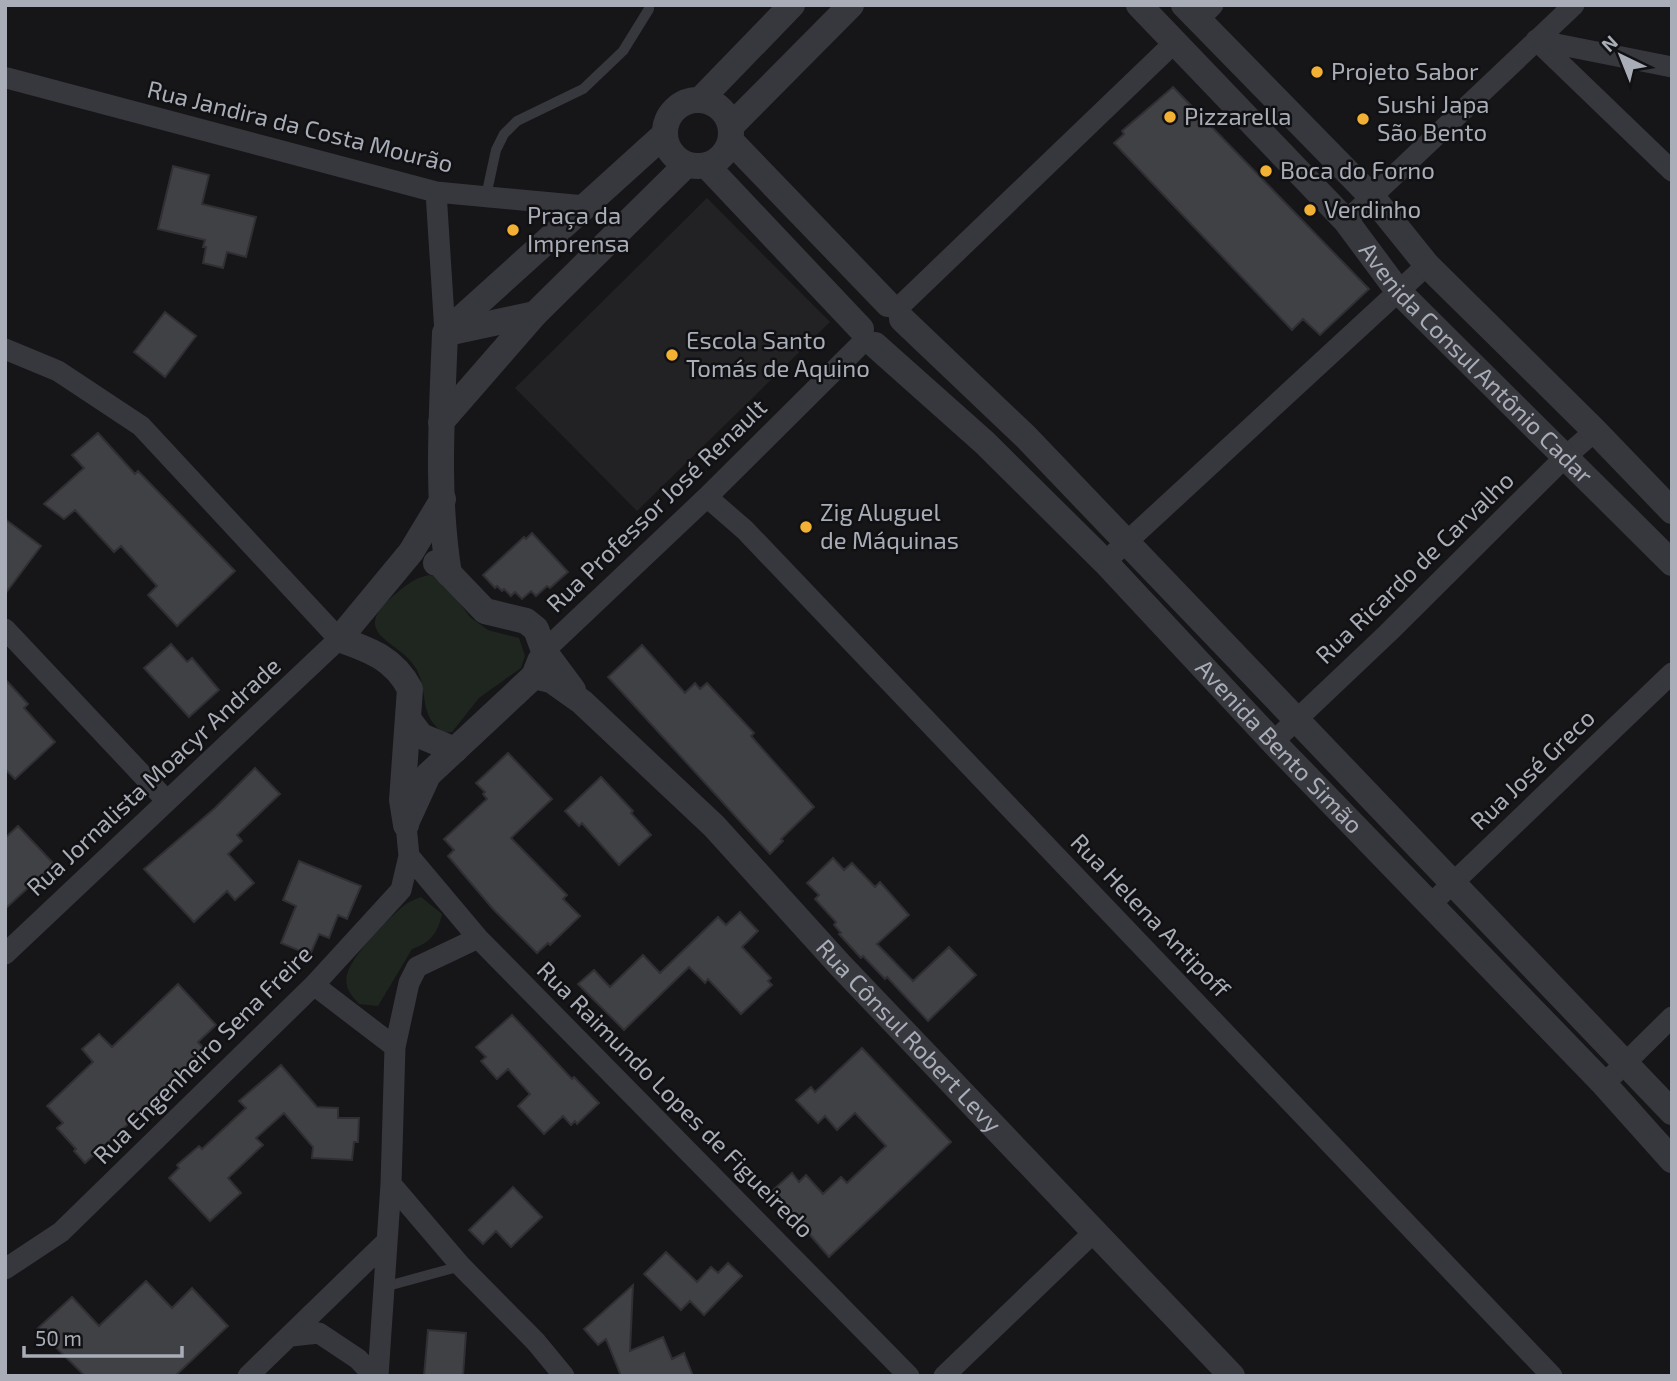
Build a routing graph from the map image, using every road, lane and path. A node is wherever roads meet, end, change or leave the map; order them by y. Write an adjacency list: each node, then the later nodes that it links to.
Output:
1 (649, 5): 17 (lane)
2 (792, 5): 11 (street)
3 (851, 5): 13 (street)
4 (1139, 5): 8 (street, Avenida Consul Antônio Cadar)
5 (1574, 5): 7 (street)
6 (1198, 10): 18 (street, Avenida Consul Antônio Cadar)
7 (1536, 40): 9 (street); 15 (street); 18 (street)
8 (1174, 43): 20 (street, Avenida Consul Antônio Cadar); 23 (street)
9 (1672, 67)
10 (7, 78): 16 (street, Rua Jandira da Costa Mourão)
11 (700, 100): 12 (street); 13 (street)
12 (665, 134): 14 (street); 19 (street)
13 (731, 134): 14 (street); 23 (street, Avenida Bento Simão)
14 (697, 165): 24 (street); 26 (street, Avenida Bento Simão)
15 (1672, 171)
16 (436, 192): 17 (street, Rua Jandira da Costa Mourão); 25 (street)
17 (486, 196): 19 (street, Rua Jandira da Costa Mourão)
18 (1373, 198): 20 (street); 21 (street, Avenida Consul Antônio Cadar)
19 (585, 206): 25 (street)
20 (1346, 221): 22 (street, Avenida Consul Antônio Cadar)
21 (1427, 265): 22 (street); 29 (street, Avenida Consul Antônio Cadar)
22 (1398, 291): 30 (street, Avenida Consul Antônio Cadar); 34 (street)
23 (895, 311): 26 (street); 26 (street); 34 (street, Avenida Bento Simão)
24 (535, 314): 25 (street); 28 (street)
25 (445, 333): 28 (street)
26 (867, 338): 31 (street, Rua Professor José Renault); 36 (street, Avenida Bento Simão)
27 (5, 349): 41 (street)
28 (441, 422): 32 (street)
29 (1595, 431): 30 (street, Rua Ricardo de Carvalho); 33 (street, Avenida Consul Antônio Cadar)
30 (1564, 458): 37 (street, Avenida Consul Antônio Cadar); 48 (street, Rua Ricardo de Carvalho)
31 (707, 497): 43 (street, Rua Professor José Renault); 78 (street, Rua Helena Antipoff)
32 (443, 499): 35 (street); 38 (street)
33 (1672, 511)
34 (1126, 544): 36 (street); 48 (street, Avenida Bento Simão)
35 (411, 552): 38 (street); 39 (street)
36 (1105, 562): 49 (street, Avenida Bento Simão)
37 (1672, 563)
38 (449, 574): 43 (street)
39 (361, 611): 41 (street); 42 (street)
40 (6, 632): 51 (street)
41 (339, 639): 42 (street); 51 (street, Rua Jornalista Moacyr Andrade)
42 (370, 650): 47 (street)
43 (544, 651): 45 (street); 46 (street, Rua Cônsul Robert Levy)
44 (1672, 673): 54 (street, Rua José Greco)
45 (534, 676): 46 (street, Rua Cônsul Robert Levy); 50 (street)
46 (582, 702): 66 (street, Rua Cônsul Robert Levy)
47 (409, 720): 50 (street); 52 (street)
48 (1297, 720): 49 (street, Rua Ricardo de Carvalho); 54 (street, Avenida Bento Simão)
49 (1273, 742): 55 (street, Avenida Bento Simão)
50 (455, 750): 52 (street)
51 (167, 801): 57 (street, Rua Jornalista Moacyr Andrade)
52 (406, 825): 53 (street, Rua Engenheiro Sena Freire)
53 (409, 856): 56 (street, Rua Raimundo Lopes de Figueiredo); 58 (street, Rua Engenheiro Sena Freire)
54 (1453, 886): 55 (street, Rua José Greco); 61 (street, Avenida Bento Simão)
55 (1431, 904): 62 (street, Avenida Bento Simão)
56 (478, 938): 60 (street); 75 (street, Rua Raimundo Lopes de Figueiredo)
57 (5, 954)
58 (314, 985): 60 (street); 69 (street, Rua Engenheiro Sena Freire)
59 (1672, 1017): 61 (street)
60 (396, 1047): 65 (street)
61 (1625, 1063): 62 (street); 63 (street, Avenida Bento Simão)
62 (1604, 1084): 64 (street, Avenida Bento Simão)
63 (1672, 1112)
64 (1672, 1160)
65 (391, 1185): 67 (street); 68 (street)
66 (1095, 1231): 76 (street); 77 (street, Rua Cônsul Robert Levy)
67 (386, 1242): 70 (street); 71 (street)
68 (461, 1266): 70 (lane); 74 (street)
69 (5, 1269)
70 (384, 1287): 73 (street)
71 (291, 1336): 72 (street); 73 (street)
72 (248, 1376)
73 (376, 1376)
74 (564, 1376)
75 (909, 1376)
76 (944, 1376)
77 (1232, 1376)
78 (1552, 1376)

